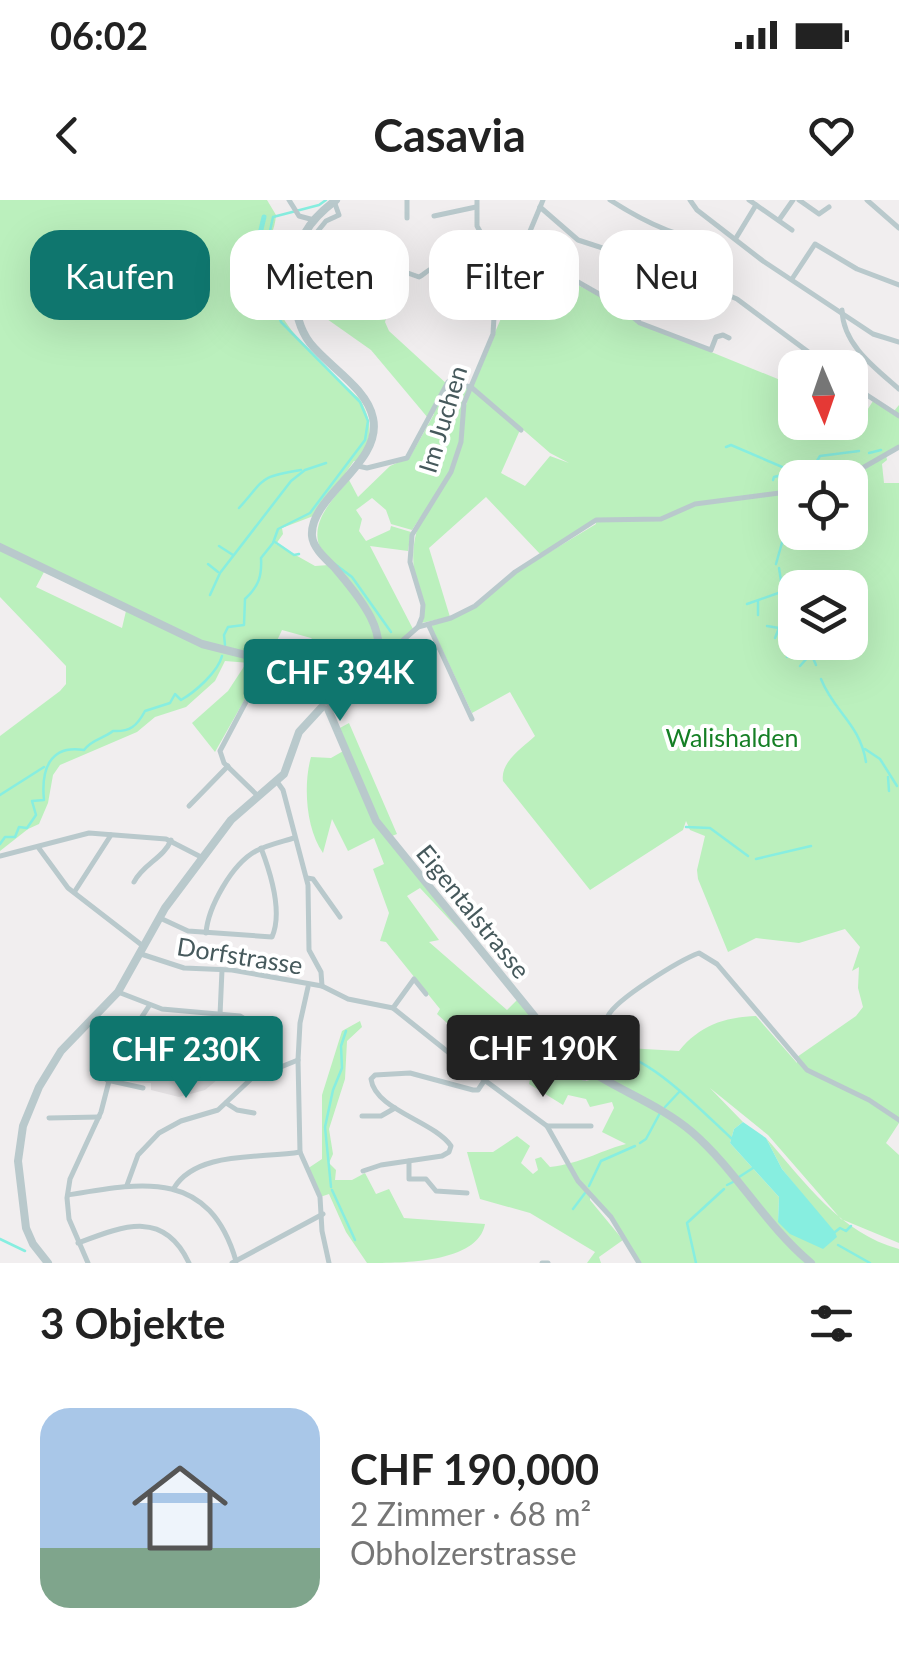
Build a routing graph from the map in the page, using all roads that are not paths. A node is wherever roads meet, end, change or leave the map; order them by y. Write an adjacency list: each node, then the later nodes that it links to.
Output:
1 (289, 200): 15 (street)
2 (407, 200): 14 (street)
3 (610, 200): 22 (street)
4 (690, 200): 17 (street)
5 (749, 200): 11 (street)
6 (796, 200): 12 (street); 16 (street)
7 (867, 200): 18 (street)
8 (335, 201): 15 (street); 19 (street)
9 (542, 202): 21 (street); 32 (street)
10 (477, 204): 13 (street); 20 (street)
11 (756, 205): 16 (street); 24 (street)
12 (829, 208)
13 (434, 216)
14 (407, 218)
15 (314, 220): 39 (street)
16 (779, 220): 23 (street)
17 (724, 228): 24 (street)
18 (899, 228)
19 (317, 230)
20 (480, 230)
21 (531, 230)
22 (672, 230)
23 (792, 230)
24 (736, 238): 26 (street)
25 (409, 274): 33 (street, Im Juchen)
26 (792, 279): 28 (street); 29 (street)
27 (579, 283): 30 (street)
28 (899, 285)
29 (842, 310): 31 (street); 34 (street)
30 (729, 338)
31 (899, 342)
32 (806, 350)
33 (470, 386): 37 (street); 39 (street); 44 (street, Im Juchen)
34 (899, 389)
35 (868, 396): 36 (street)
36 (899, 416)
37 (521, 430)
38 (899, 447): 40 (street)
39 (357, 465): 46 (street)
40 (868, 465)
41 (778, 493): 43 (street)
42 (0, 547): 45 (street, Eigentalstrasse)
43 (429, 626): 44 (street); 48 (street)
44 (418, 627): 46 (street)
45 (268, 660): 47 (street, Eigentalstrasse); 49 (street)
46 (373, 665): 47 (street)
47 (326, 704): 50 (street); 78 (street, Eigentalstrasse)
48 (472, 719)
49 (228, 766): 51 (street); 52 (street)
50 (278, 782): 51 (street); 54 (street)
51 (258, 796): 59 (street)
52 (189, 806)
53 (111, 834): 55 (street); 56 (street); 62 (street)
54 (294, 838): 57 (street); 60 (street)
55 (171, 840): 59 (street); 61 (street)
56 (38, 847): 58 (street); 66 (street)
57 (261, 848): 65 (street); 65 (street)
58 (0, 856)
59 (203, 858): 64 (street)
60 (307, 878): 63 (street); 69 (street)
61 (134, 882)
62 (75, 891)
63 (340, 916)
64 (160, 918): 65 (street); 66 (street)
65 (206, 932)
66 (141, 950): 67 (street, Dorfstrasse); 70 (street)
67 (222, 970): 68 (street, Dorfstrasse); 74 (street)
68 (309, 986): 69 (street, Dorfstrasse); 75 (street)
69 (322, 986): 73 (street, Dorfstrasse)
70 (118, 992): 72 (street); 101 (street)
71 (426, 994): 73 (street)
72 (149, 1006): 74 (street); 79 (street)
73 (392, 1008): 76 (street, Dorfstrasse)
74 (220, 1015): 77 (street)
75 (298, 1060): 77 (street); 91 (street)
76 (458, 1060): 78 (street); 80 (street, Dorfstrasse)
77 (266, 1072): 82 (street)
78 (593, 1074): 88 (street); 106 (street, Eigentalstrasse)
79 (107, 1080): 81 (street); 86 (street)
80 (484, 1082): 83 (street); 89 (street, Dorfstrasse)
81 (144, 1088)
82 (226, 1103): 84 (street); 94 (street)
83 (394, 1108): 85 (street); 92 (street)
84 (254, 1113)
85 (362, 1116)
86 (99, 1117): 87 (street); 97 (street)
87 (49, 1118)
88 (899, 1120)
89 (548, 1126): 90 (street); 105 (street)
90 (591, 1126)
91 (300, 1152): 95 (street); 98 (street)
92 (409, 1160): 93 (street); 96 (street)
93 (363, 1171)
94 (127, 1185): 95 (street); 97 (street)
95 (174, 1188): 100 (street)
96 (467, 1193)
97 (67, 1195): 99 (street)
98 (323, 1214): 100 (street); 104 (street)
99 (78, 1243): 102 (street); 103 (street)
100 (234, 1262)
101 (48, 1263)
102 (88, 1263)
103 (189, 1263)
104 (329, 1263)
105 (639, 1263)
106 (811, 1263)

